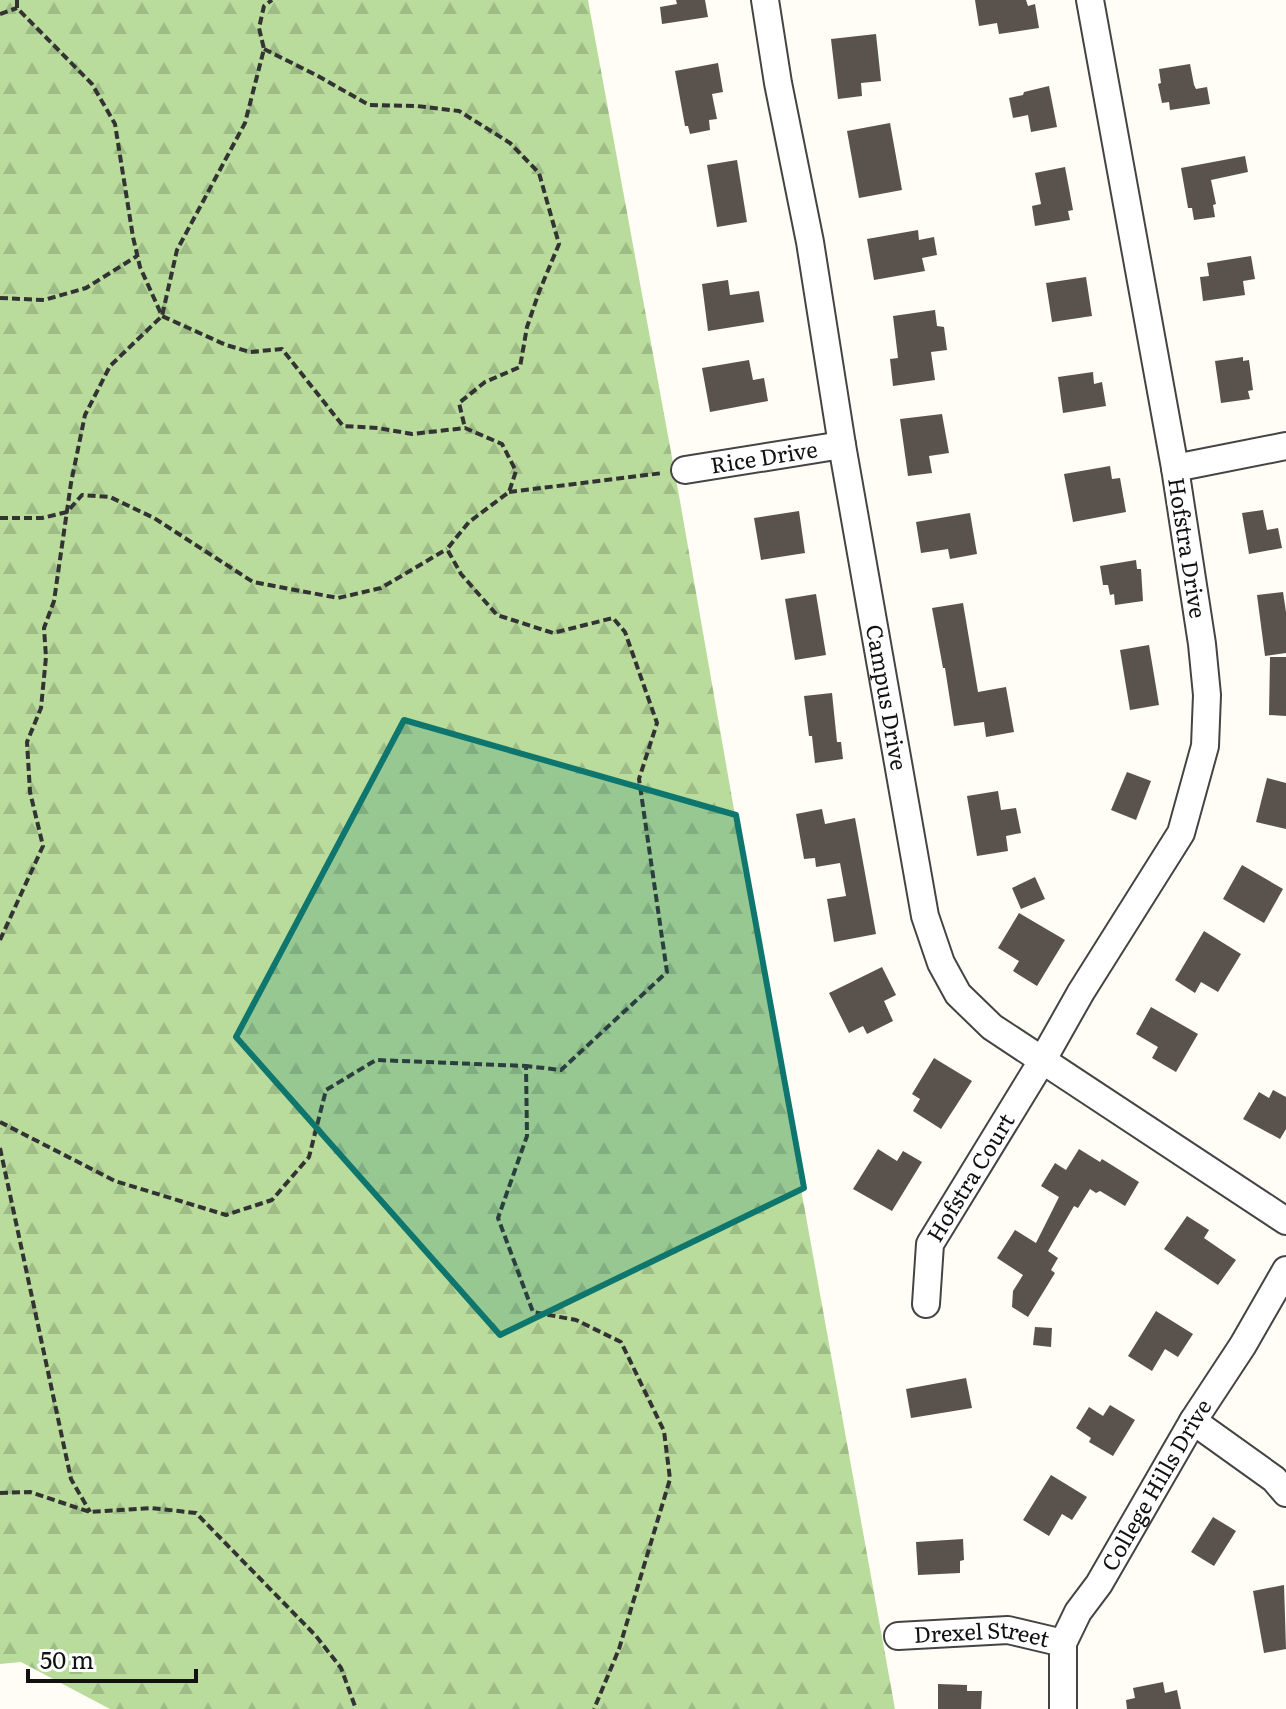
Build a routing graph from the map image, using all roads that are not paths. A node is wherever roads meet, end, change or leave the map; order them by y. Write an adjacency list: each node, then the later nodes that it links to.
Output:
1 (765, 0): 3 (street, Campus Drive)
2 (1090, 0): 5 (street, Hofstra Drive)
3 (842, 445): 6 (street, Rice Drive); 7 (street, Campus Drive)
4 (1286, 446): 5 (street)
5 (1175, 468): 7 (street, Hofstra Drive)
6 (685, 470)
7 (1042, 1061): 8 (street, Campus Drive); 10 (street, Hofstra Court)
8 (1286, 1221)
9 (1286, 1270): 11 (street, College Hills Drive)
10 (926, 1304)
11 (1193, 1421): 12 (street); 14 (street, College Hills Drive)
12 (1286, 1493)
13 (898, 1636): 14 (street, Drexel Street)
14 (1063, 1643): 15 (street, College Hills Drive)
15 (1063, 1709)

